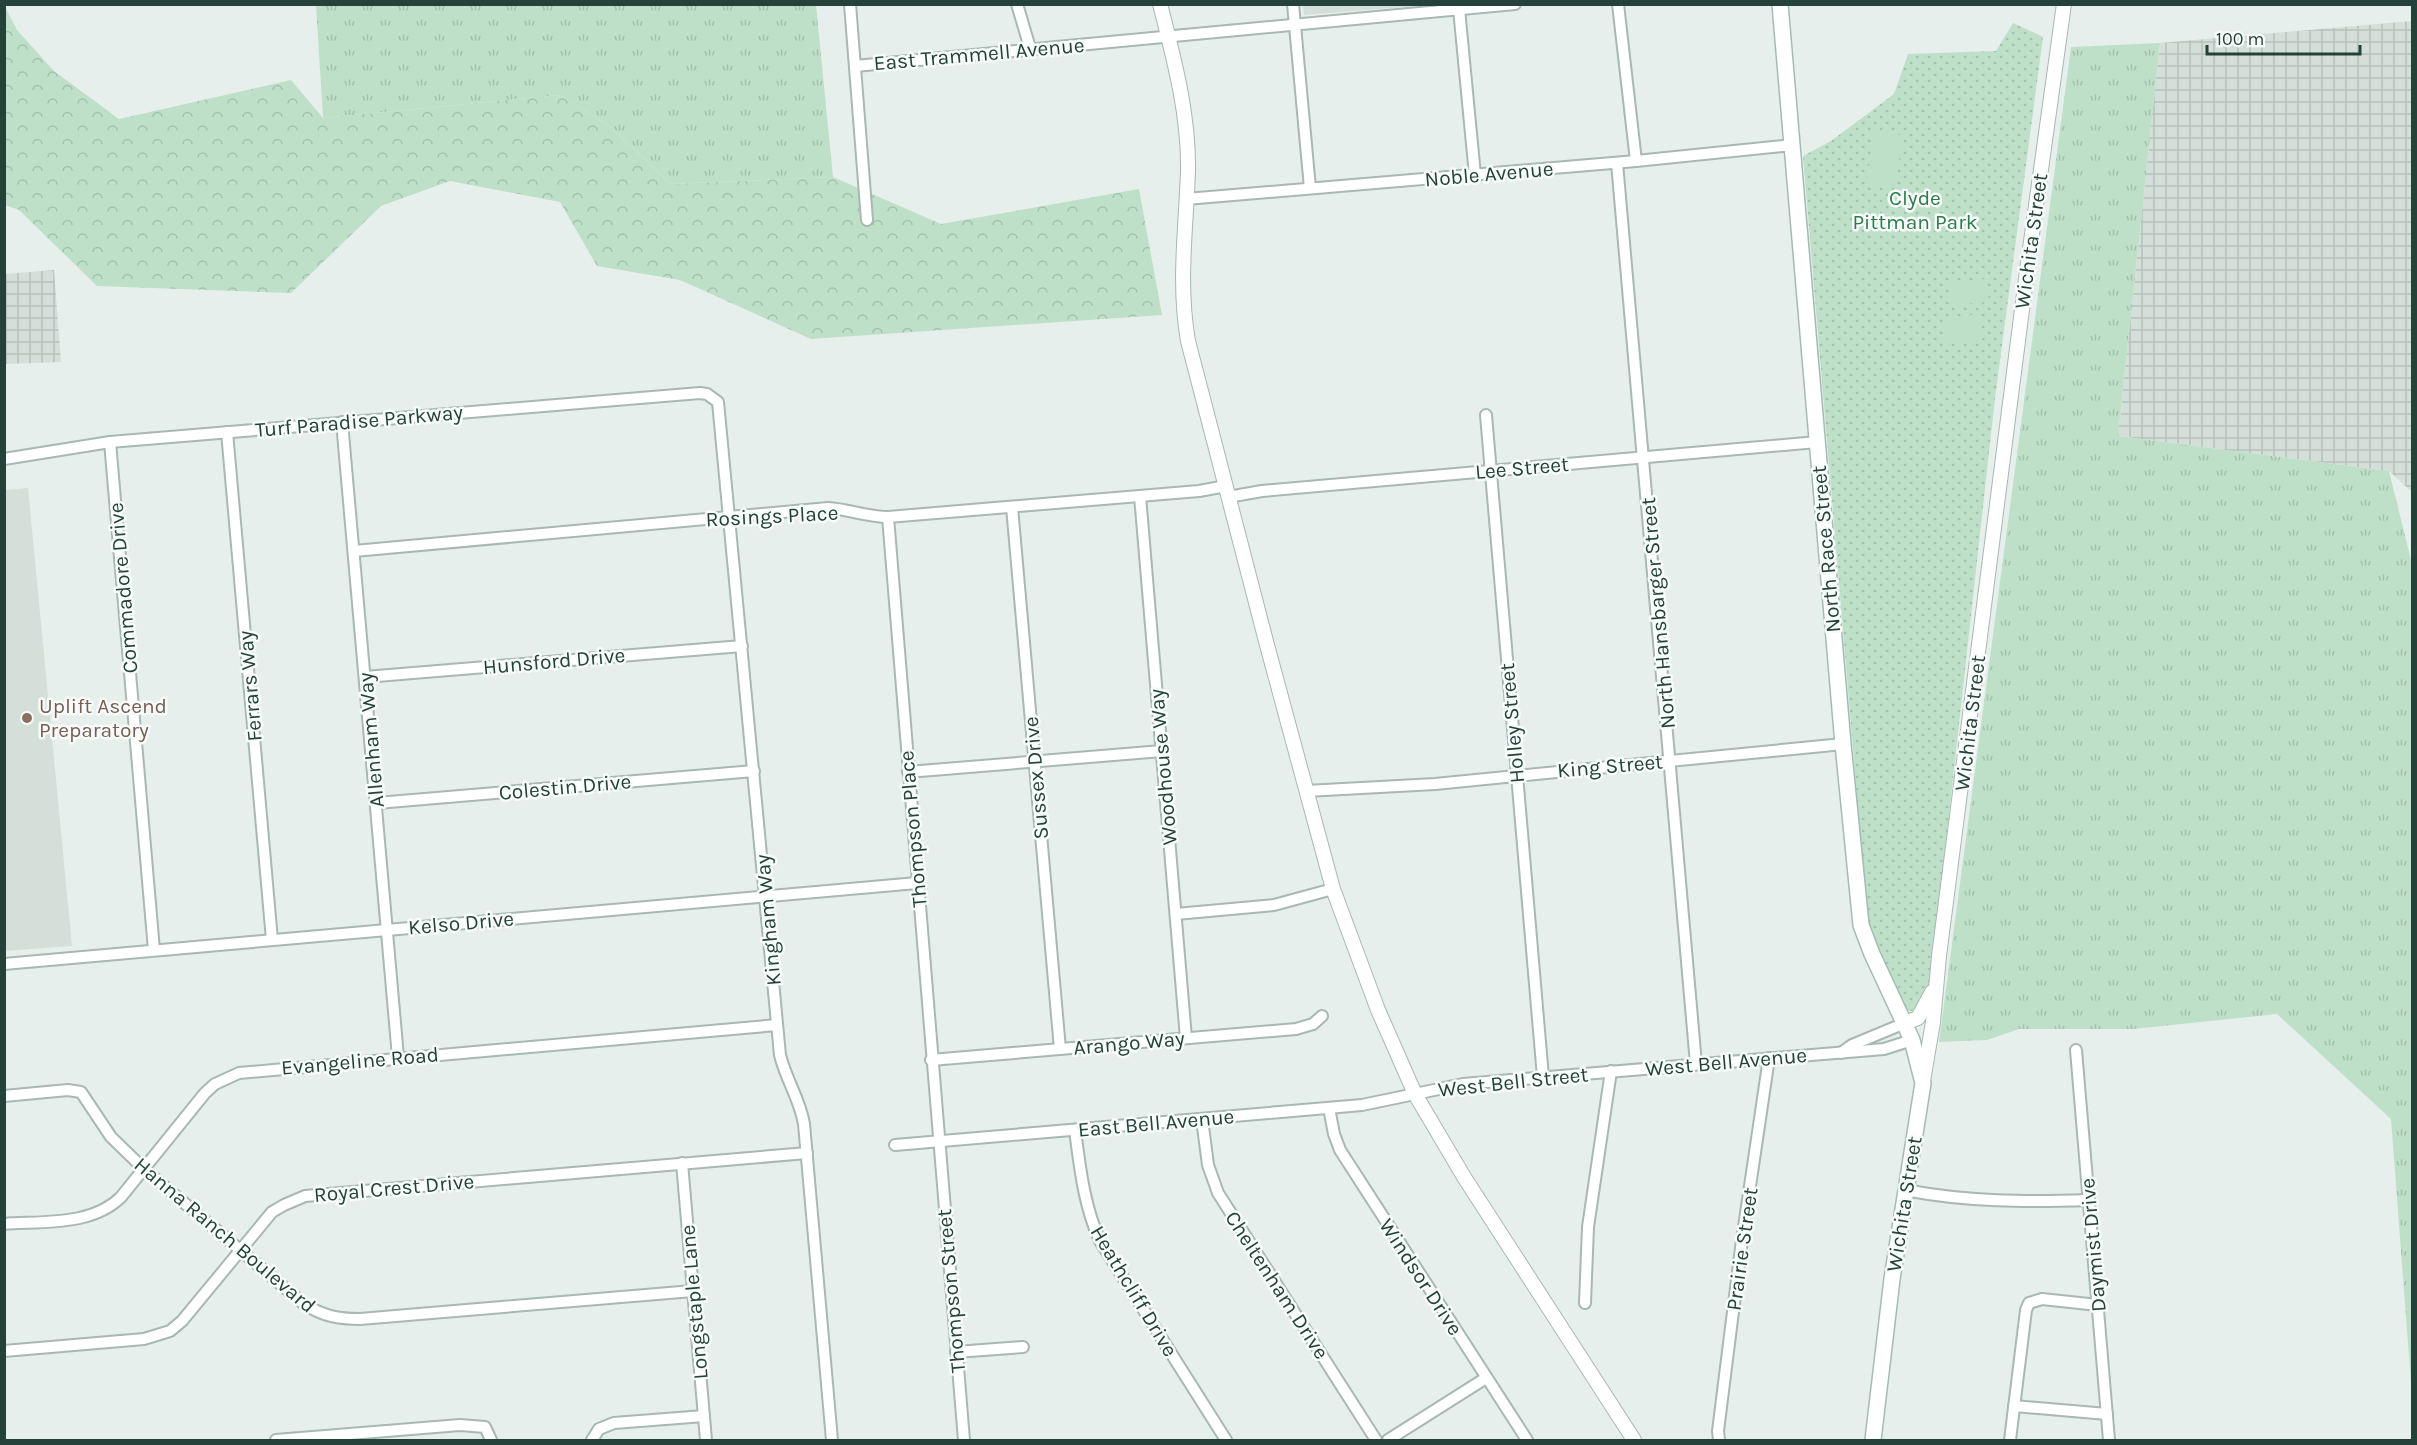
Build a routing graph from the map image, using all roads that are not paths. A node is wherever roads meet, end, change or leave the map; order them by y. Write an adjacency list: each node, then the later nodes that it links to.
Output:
1 (850, 4): 13 (street)
2 (1017, 4): 12 (street)
3 (1160, 4): 11 (street)
4 (1293, 4): 10 (street)
5 (1515, 4): 9 (street, East Trammell Avenue)
6 (1618, 4): 15 (street)
7 (1780, 4): 14 (main road, North Race Street)
8 (2064, 4): 55 (street, Wichita Street)
9 (1459, 9): 10 (street, East Trammell Avenue); 17 (street)
10 (1294, 25): 11 (street, East Trammell Avenue); 18 (street)
11 (1169, 38): 12 (street, East Trammell Avenue); 19 (street)
12 (1030, 48): 13 (street, East Trammell Avenue)
13 (855, 66): 20 (street)
14 (1793, 145): 15 (street, Noble Avenue); 26 (main road, North Race Street)
15 (1636, 161): 16 (street, Noble Avenue)
16 (1617, 163): 17 (street, Noble Avenue); 27 (street, North Hansbarger Street)
17 (1474, 175): 18 (street, Noble Avenue)
18 (1310, 188): 19 (street, Noble Avenue)
19 (1186, 199): 30 (street)
20 (867, 220)
21 (714, 397): 23 (street, Turf Paradise Parkway); 33 (street, Kingham Way)
22 (1486, 415): 29 (street, Holley Street)
23 (342, 422): 24 (street, Turf Paradise Parkway); 35 (street, Allenham Way)
24 (227, 432): 25 (street, Turf Paradise Parkway); 52 (street, Ferrars Way)
25 (110, 442): 28 (street, Turf Paradise Parkway); 53 (street, Commadore Drive)
26 (1817, 442): 27 (street, Lee Street); 38 (main road, North Race Street)
27 (1644, 458): 29 (street, Lee Street); 40 (street, North Hansbarger Street)
28 (4, 459)
29 (1491, 471): 30 (street, Lee Street); 44 (street, Holley Street)
30 (1227, 491): 31 (street, Rosings Place); 45 (street)
31 (1140, 496): 32 (street, Rosings Place); 39 (street, Woodhouse Way)
32 (1012, 507): 34 (street, Rosings Place); 41 (street, Sussex Drive)
33 (730, 517): 34 (street, Rosings Place); 35 (street, Rosings Place); 36 (street, Kingham Way)
34 (888, 517): 43 (street, Thompson Place)
35 (354, 551): 37 (street, Allenham Way)
36 (742, 646): 37 (street, Hunsford Drive); 42 (street, Kingham Way)
37 (365, 677): 46 (street, Allenham Way)
38 (1843, 744): 40 (street, King Street); 58 (main road, North Race Street)
39 (1162, 751): 41 (street); 50 (street, Woodhouse Way)
40 (1670, 761): 44 (street, King Street); 68 (street, North Hansbarger Street)
41 (1035, 762): 43 (street); 62 (street, Sussex Drive)
42 (754, 771): 46 (street, Colestin Drive); 49 (street, Kingham Way)
43 (908, 772): 47 (street, Thompson Place)
44 (1516, 776): 45 (street, King Street); 70 (street, Holley Street)
45 (1306, 791): 48 (street)
46 (377, 803): 51 (street, Allenham Way)
47 (917, 883): 49 (street, Kelso Drive); 67 (street, Thompson Place)
48 (1333, 890): 50 (street); 72 (street)
49 (766, 896): 51 (street, Kelso Drive); 59 (street, Kingham Way)
50 (1176, 914): 60 (street, Woodhouse Way)
51 (388, 930): 52 (street, Kelso Drive); 65 (street, Allenham Way)
52 (272, 940): 53 (street, Kelso Drive)
53 (154, 950): 54 (street, Kelso Drive)
54 (4, 964)
55 (1937, 982): 57 (street, Wichita Street); 58 (street)
56 (1322, 1016): 60 (street, Arango Way)
57 (1933, 1022): 61 (street); 71 (street, Wichita Street)
58 (1905, 1023): 61 (main road, North Race Street); 64 (street, West Bell Avenue)
59 (777, 1025): 65 (street, Evangeline Road); 79 (street, Kingham Way)
60 (1186, 1038): 62 (street, Arango Way)
61 (1912, 1040): 64 (street, West Bell Avenue); 71 (main road, North Race Street)
62 (1060, 1049): 67 (street, Arango Way)
63 (2076, 1050): 83 (street, Daymist Drive)
64 (1841, 1053): 66 (street, West Bell Avenue)
65 (398, 1057): 81 (street, Evangeline Road)
66 (1769, 1058): 68 (street, West Bell Avenue); 107 (street, Prairie Street)
67 (932, 1060): 77 (street, Thompson Place)
68 (1696, 1064): 69 (street, West Bell Avenue)
69 (1611, 1071): 70 (street, West Bell Street); 87 (street)
70 (1543, 1077): 72 (street, West Bell Street)
71 (1923, 1083): 82 (main road, Wichita Street)
72 (1415, 1094): 74 (street, East Bell Avenue); 106 (street)
73 (4, 1096): 81 (street, Hanna Ranch Boulevard)
74 (1329, 1107): 75 (street, East Bell Avenue); 92 (street, Windsor Drive)
75 (1202, 1119): 76 (street, East Bell Avenue); 103 (street, Cheltenham Drive)
76 (1075, 1130): 77 (street, East Bell Avenue); 102 (street, Heathcliff Drive)
77 (938, 1141): 78 (street, East Bell Avenue); 91 (street, Thompson Street)
78 (895, 1145)
79 (807, 1152): 80 (street, Royal Crest Drive); 100 (street, Kingham Way)
80 (682, 1163): 85 (street, Royal Crest Drive); 86 (street, Longstaple Lane)
81 (144, 1169): 84 (street, Evangeline Road); 85 (street, Hanna Ranch Boulevard)
82 (1905, 1190): 83 (street); 108 (main road, Wichita Street)
83 (2089, 1200): 88 (street, Daymist Drive)
84 (4, 1224)
85 (240, 1252): 86 (street, Hanna Ranch Boulevard); 90 (street, Royal Crest Drive)
86 (693, 1291): 95 (street, Longstaple Lane)
87 (1585, 1303)
88 (2098, 1305): 93 (street); 94 (street, Daymist Drive)
89 (1023, 1347): 91 (street)
90 (4, 1351)
91 (956, 1352): 101 (street, Thompson Street)
92 (1486, 1378): 104 (street); 105 (street, Windsor Drive)
93 (2014, 1406): 94 (street); 109 (street)
94 (2107, 1414): 110 (street, Daymist Drive)
95 (704, 1416): 98 (street); 99 (street, Longstaple Lane)
96 (276, 1440): 97 (street)
97 (491, 1440)
98 (592, 1440)
99 (706, 1440)
100 (832, 1440)
101 (964, 1440)
102 (1226, 1440)
103 (1376, 1440)
104 (1388, 1440)
105 (1527, 1440)
106 (1634, 1440)
107 (1719, 1440)
108 (1873, 1440)
109 (2010, 1440)
110 (2109, 1440)

